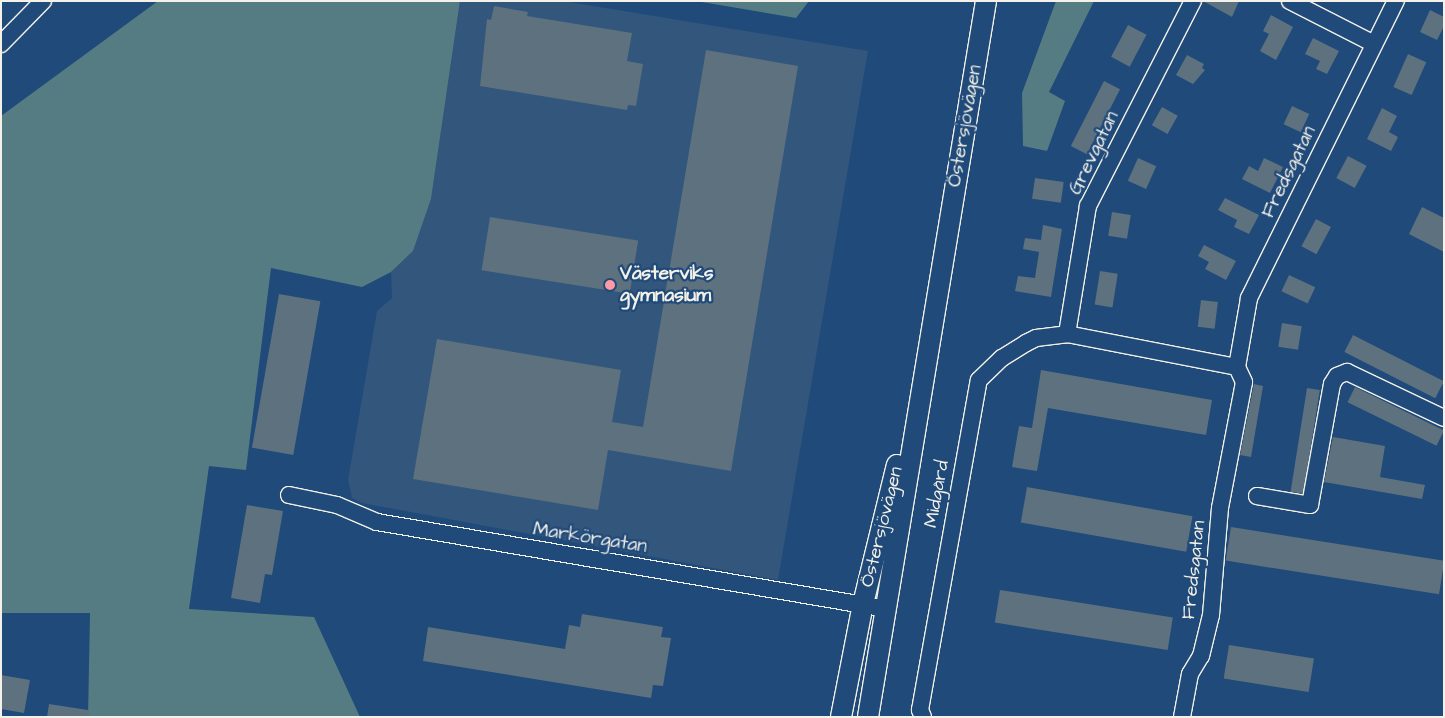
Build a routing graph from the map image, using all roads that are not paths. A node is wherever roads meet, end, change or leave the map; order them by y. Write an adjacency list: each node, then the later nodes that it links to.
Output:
1 (43, 1): 6 (street)
2 (986, 1): 9 (main road, Östersjövägen)
3 (1193, 1): 8 (street, Grevgatan)
4 (1290, 1): 7 (street)
5 (1396, 1): 7 (street, Fredsgatan)
6 (1, 44)
7 (1374, 44): 10 (street, Fredsgatan)
8 (1067, 334): 10 (street); 18 (street, Midgård)
9 (928, 339): 14 (main road, Östersjövägen); 15 (main road, Östersjövägen)
10 (1236, 367): 19 (street, Fredsgatan)
11 (1444, 418): 13 (street)
12 (289, 495): 14 (street, Markörgatan)
13 (1257, 496)
14 (863, 604): 15 (street, Markörgatan); 16 (main road, Östersjövägen)
15 (887, 608): 17 (main road, Östersjövägen)
16 (841, 717)
17 (868, 717)
18 (923, 717)
19 (1182, 717)

